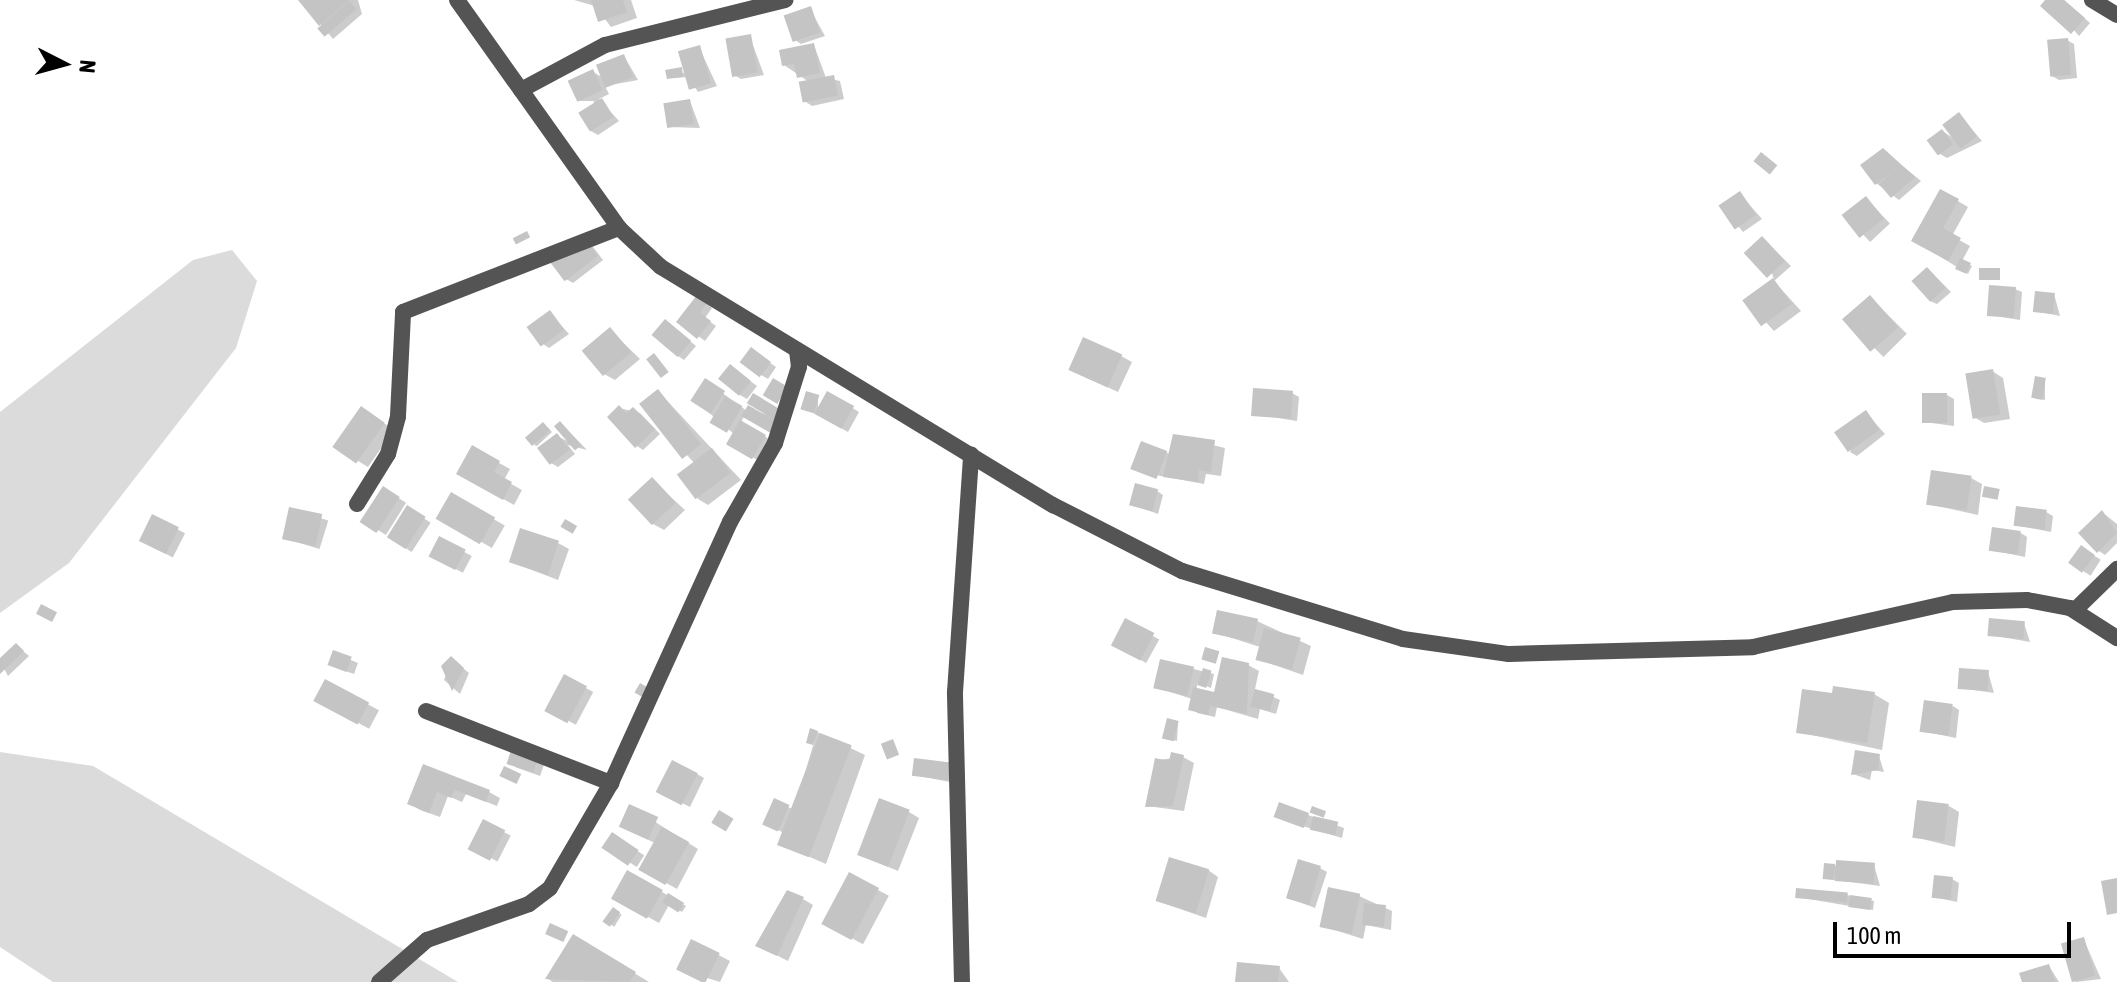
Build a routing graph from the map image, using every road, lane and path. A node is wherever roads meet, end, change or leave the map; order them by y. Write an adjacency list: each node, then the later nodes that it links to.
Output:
1 (457, 0): 5 (street)
2 (785, 0): 5 (street)
3 (2092, 0): 4 (street)
4 (2117, 15)
5 (521, 90): 6 (street)
6 (619, 228): 7 (street); 9 (street)
7 (797, 350): 8 (street); 14 (street)
8 (971, 455): 11 (street); 16 (street)
9 (357, 504)
10 (2117, 569): 11 (street)
11 (2075, 610): 12 (street)
12 (2117, 638)
13 (426, 711): 14 (street)
14 (611, 783): 15 (street)
15 (379, 982)
16 (962, 982)

